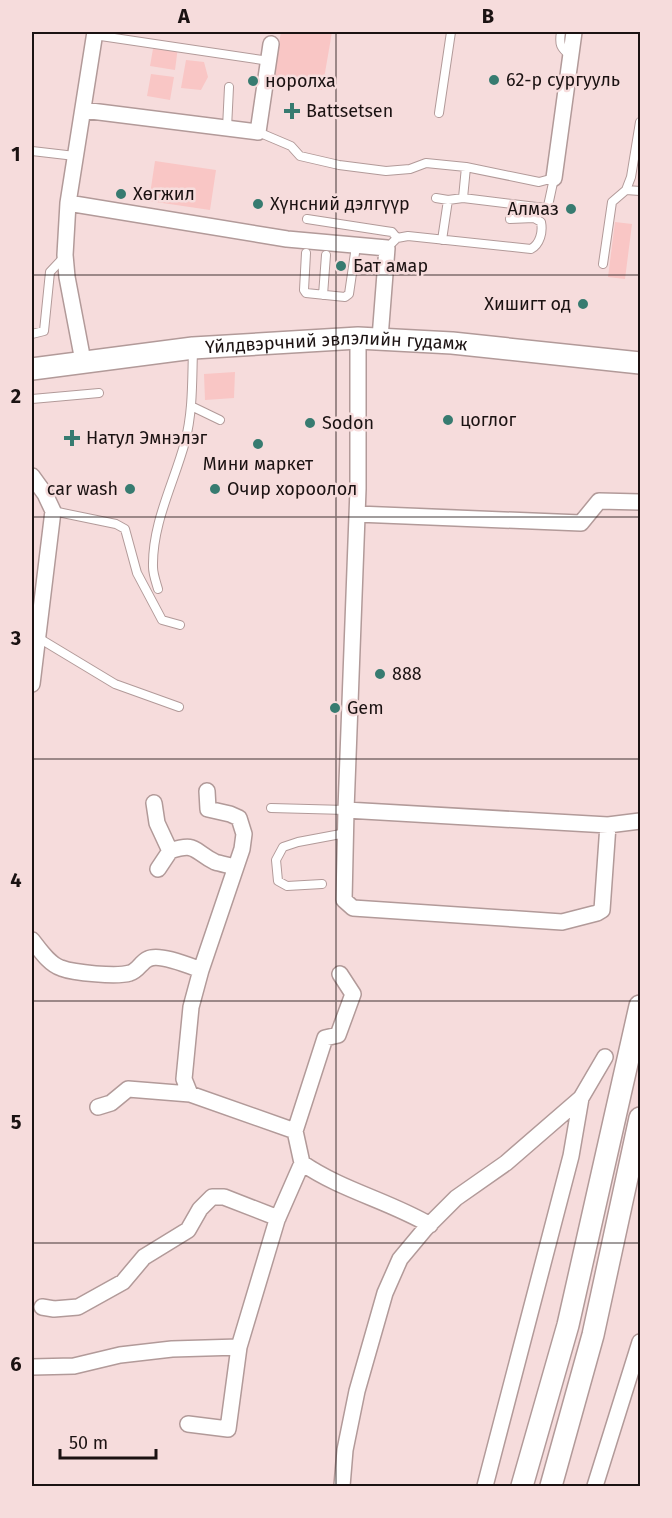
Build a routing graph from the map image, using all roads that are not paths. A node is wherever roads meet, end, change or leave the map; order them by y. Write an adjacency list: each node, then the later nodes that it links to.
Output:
1 (451, 32): 10 (lane)
2 (561, 32): 6 (lane)
3 (574, 32): 6 (street)
4 (94, 33): 7 (lane); 9 (street)
5 (271, 44): 7 (street)
6 (571, 56): 17 (street)
7 (269, 60): 13 (street)
8 (229, 87): 12 (lane)
9 (83, 111): 12 (street); 15 (street)
10 (439, 113)
11 (640, 122): 18 (lane)
12 (227, 128): 13 (street)
13 (258, 132): 16 (lane)
14 (32, 151): 15 (lane)
15 (75, 156): 23 (street)
16 (466, 167): 17 (lane); 21 (lane)
17 (554, 178): 21 (lane)
18 (626, 190): 19 (lane); 32 (lane)
19 (640, 191)
20 (436, 198): 22 (lane)
21 (463, 198): 22 (lane)
22 (448, 200): 26 (lane)
23 (68, 203): 28 (street); 30 (street)
24 (306, 219): 27 (lane)
25 (510, 219): 26 (lane)
26 (442, 240): 27 (lane)
27 (392, 243): 28 (street); 36 (street)
28 (356, 246): 33 (lane)
29 (306, 253): 33 (lane)
30 (65, 255): 34 (lane); 38 (street)
31 (326, 255): 33 (lane)
32 (603, 264)
33 (324, 295)
34 (32, 334)
35 (358, 338): 36 (main road, Үйлдвэрчний эвлэлийн гудамж); 37 (main road, Үйлдвэрчний эвлэлийн гудамж); 48 (street)
36 (380, 338): 39 (main road, Үйлдвэрчний эвлэлийн гудамж)
37 (193, 348): 38 (main road, Үйлдвэрчний эвлэлийн гудамж); 43 (lane)
38 (83, 361): 40 (main road, Үйлдвэрчний эвлэлийн гудамж)
39 (640, 363)
40 (32, 369)
41 (99, 393): 42 (lane)
42 (32, 399)
43 (191, 406): 44 (lane); 49 (lane)
44 (220, 420)
45 (32, 476): 47 (street)
46 (640, 502): 48 (street)
47 (53, 511): 50 (lane); 51 (street)
48 (357, 514): 57 (street)
49 (158, 589)
50 (180, 625)
51 (37, 637): 52 (street); 53 (lane)
52 (32, 684)
53 (179, 707)
54 (207, 791): 62 (street)
55 (154, 803): 61 (street)
56 (271, 808): 57 (lane)
57 (346, 810): 59 (street); 60 (street)
58 (640, 821): 59 (street)
59 (608, 825): 60 (street)
60 (346, 833): 64 (lane)
61 (170, 851): 62 (street); 63 (street)
62 (235, 867): 66 (street)
63 (158, 869)
64 (322, 884)
65 (32, 940): 66 (street)
66 (201, 970): 70 (street)
67 (340, 974): 74 (street)
68 (640, 1006): 85 (main road)
69 (605, 1057): 71 (street)
70 (190, 1094): 72 (street); 74 (street)
71 (581, 1098): 77 (street); 84 (street)
72 (98, 1107)
73 (640, 1118): 86 (main road)
74 (295, 1131): 75 (street)
75 (302, 1163): 76 (street); 77 (street)
76 (278, 1218): 78 (street); 80 (street)
77 (430, 1225): 83 (street)
78 (42, 1307)
79 (640, 1342): 87 (street)
80 (239, 1347): 81 (street); 82 (street)
81 (32, 1368)
82 (188, 1424)
83 (342, 1486)
84 (484, 1486)
85 (522, 1486)
86 (551, 1486)
87 (601, 1486)

